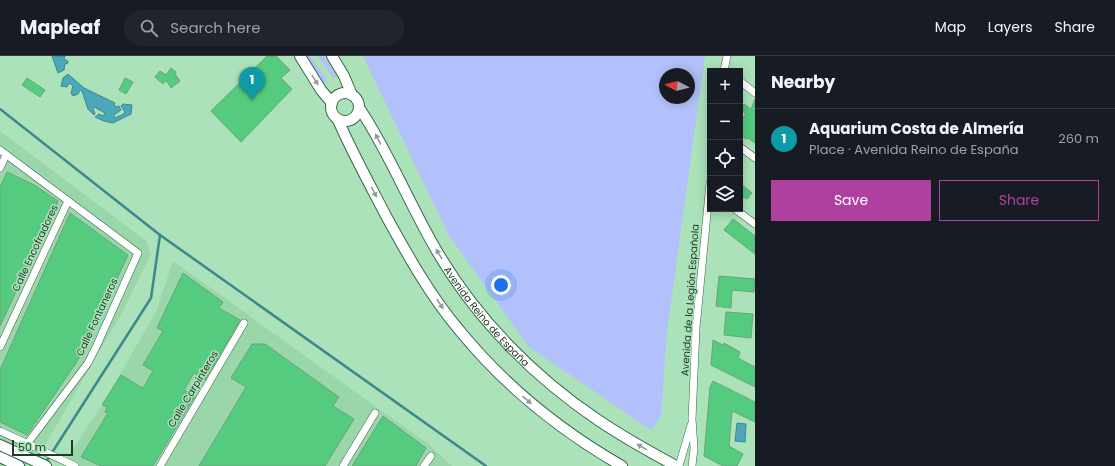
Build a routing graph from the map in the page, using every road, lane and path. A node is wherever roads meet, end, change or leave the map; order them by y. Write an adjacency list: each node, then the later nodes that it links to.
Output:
1 (300, 56): 8 (street, one-way to 8)
2 (332, 56): 7 (street)
3 (727, 56): 4 (street)
4 (725, 68)
5 (743, 83): 6 (street)
6 (755, 92)
7 (352, 95): 8 (street); 9 (street)
8 (332, 103): 10 (street)
9 (360, 109): 10 (street); 36 (street, Avenida Reino de España, one-way to 9)
10 (338, 120): 35 (street, one-way to 35)
11 (743, 149): 14 (street)
12 (0, 150): 13 (street)
13 (6, 155): 15 (street); 16 (street)
14 (755, 158)
15 (0, 168)
16 (68, 201): 21 (street, Calle Encofradores); 25 (street, Calle Fontaneros)
17 (708, 212): 23 (street, Avenida de la Legión Española)
18 (739, 212): 19 (street)
19 (755, 224)
20 (244, 323): 32 (street, Calle Carpinteros)
21 (0, 347)
22 (375, 413): 33 (street)
23 (692, 419): 36 (street, Avenida de la Legión Española); 37 (street, Avenida de la Legión Española)
24 (0, 431): 25 (street)
25 (27, 444): 31 (street)
26 (0, 445): 30 (street)
27 (431, 456): 34 (street)
28 (0, 457): 29 (street)
29 (19, 466)
30 (46, 466)
31 (75, 466)
32 (160, 466)
33 (342, 466)
34 (424, 466)
35 (622, 466)
36 (678, 466)
37 (692, 466)

